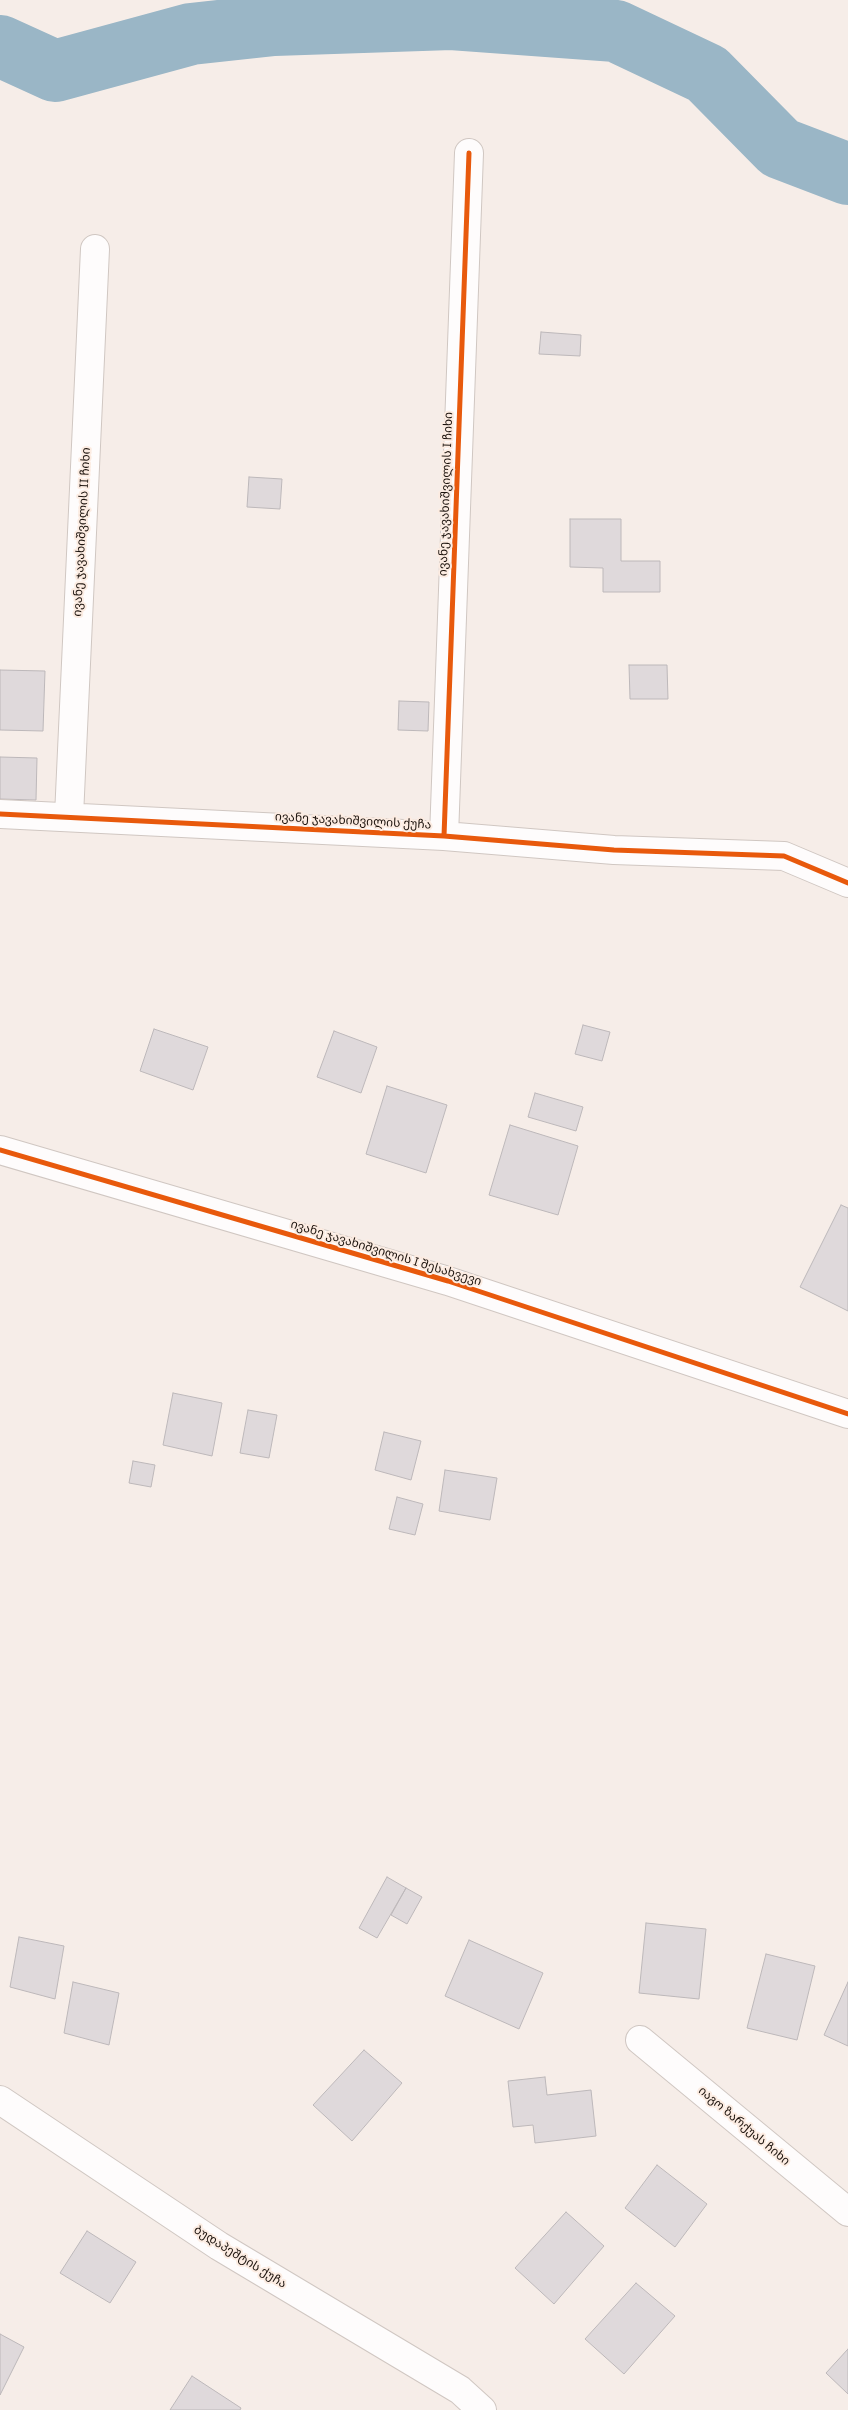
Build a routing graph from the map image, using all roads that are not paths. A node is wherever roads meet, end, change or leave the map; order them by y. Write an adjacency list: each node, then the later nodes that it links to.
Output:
1 (469, 153): 5 (street, ივანე ჯავახიშვილის I ჩიხი)
2 (94, 249): 4 (street, ივანე ჯავახიშვილის II ჩიხი)
3 (0, 814): 4 (street, ივანე ჯავახიშვილის ქუჩა)
4 (68, 816): 5 (street, ივანე ჯავახიშვილის ქუჩა)
5 (444, 836): 6 (street, ივანე ჯავახიშვილის ქუჩა)
6 (848, 883)
7 (0, 1150): 8 (street, ივანე ჯავახიშვილის I შესახვევი)
8 (848, 1414)
9 (640, 2040): 11 (street, იაგო ზარქუას ჩიხი)
10 (0, 2100): 12 (street, ბუდაპეშტის ქუჩა)
11 (848, 2212)
12 (482, 2410)

